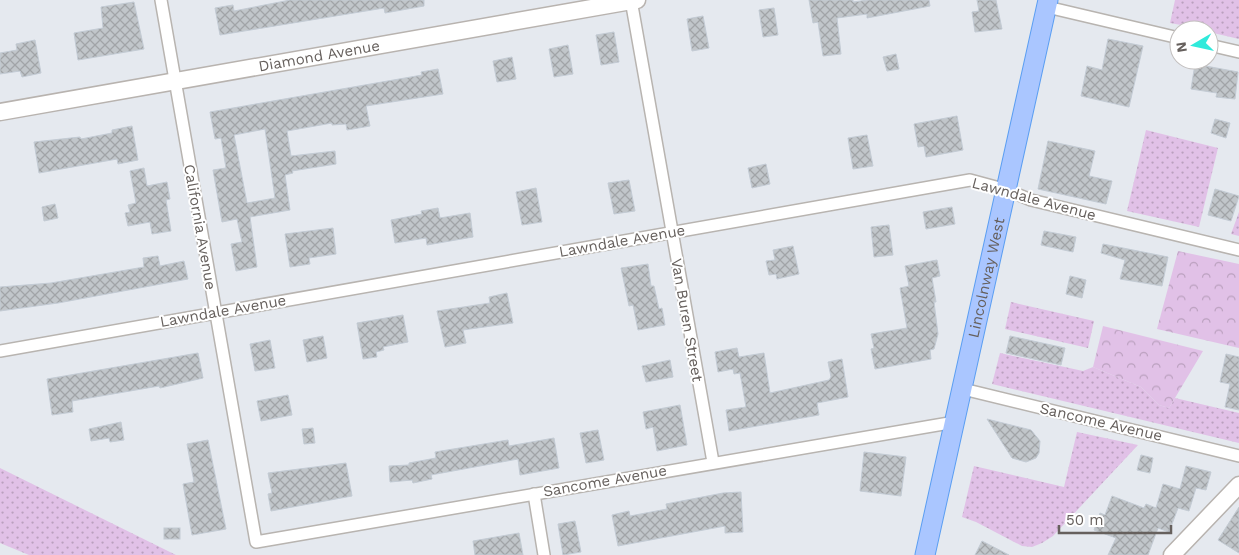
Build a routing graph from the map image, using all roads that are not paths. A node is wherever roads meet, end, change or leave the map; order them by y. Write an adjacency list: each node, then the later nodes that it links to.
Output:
1 (161, 0): 7 (street, California Avenue)
2 (633, 0): 7 (street, Diamond Avenue); 10 (street, Van Buren Street)
3 (1047, 4): 4 (street); 9 (main road, Lincolnway West)
4 (1169, 35)
5 (1219, 48): 6 (street)
6 (1239, 52)
7 (175, 82): 8 (street, Diamond Avenue); 12 (street, California Avenue)
8 (0, 112)
9 (1007, 190): 10 (street, Lawndale Avenue); 11 (street, Lawndale Avenue); 14 (main road, Lincolnway West)
10 (671, 232): 12 (street, Lawndale Avenue); 17 (street, Van Buren Street)
11 (1239, 250)
12 (216, 313): 13 (street, Lawndale Avenue); 20 (street, California Avenue)
13 (0, 351)
14 (963, 388): 15 (main road, Lincolnway West); 16 (street, Sancome Avenue)
15 (955, 422): 17 (street, Sancome Avenue); 22 (main road, Lincolnway West)
16 (1239, 456)
17 (714, 462): 19 (street, Sancome Avenue)
18 (1237, 489): 23 (street)
19 (534, 494): 20 (street, Sancome Avenue); 21 (street)
20 (256, 542)
21 (544, 555)
22 (925, 555)
23 (1172, 555)

